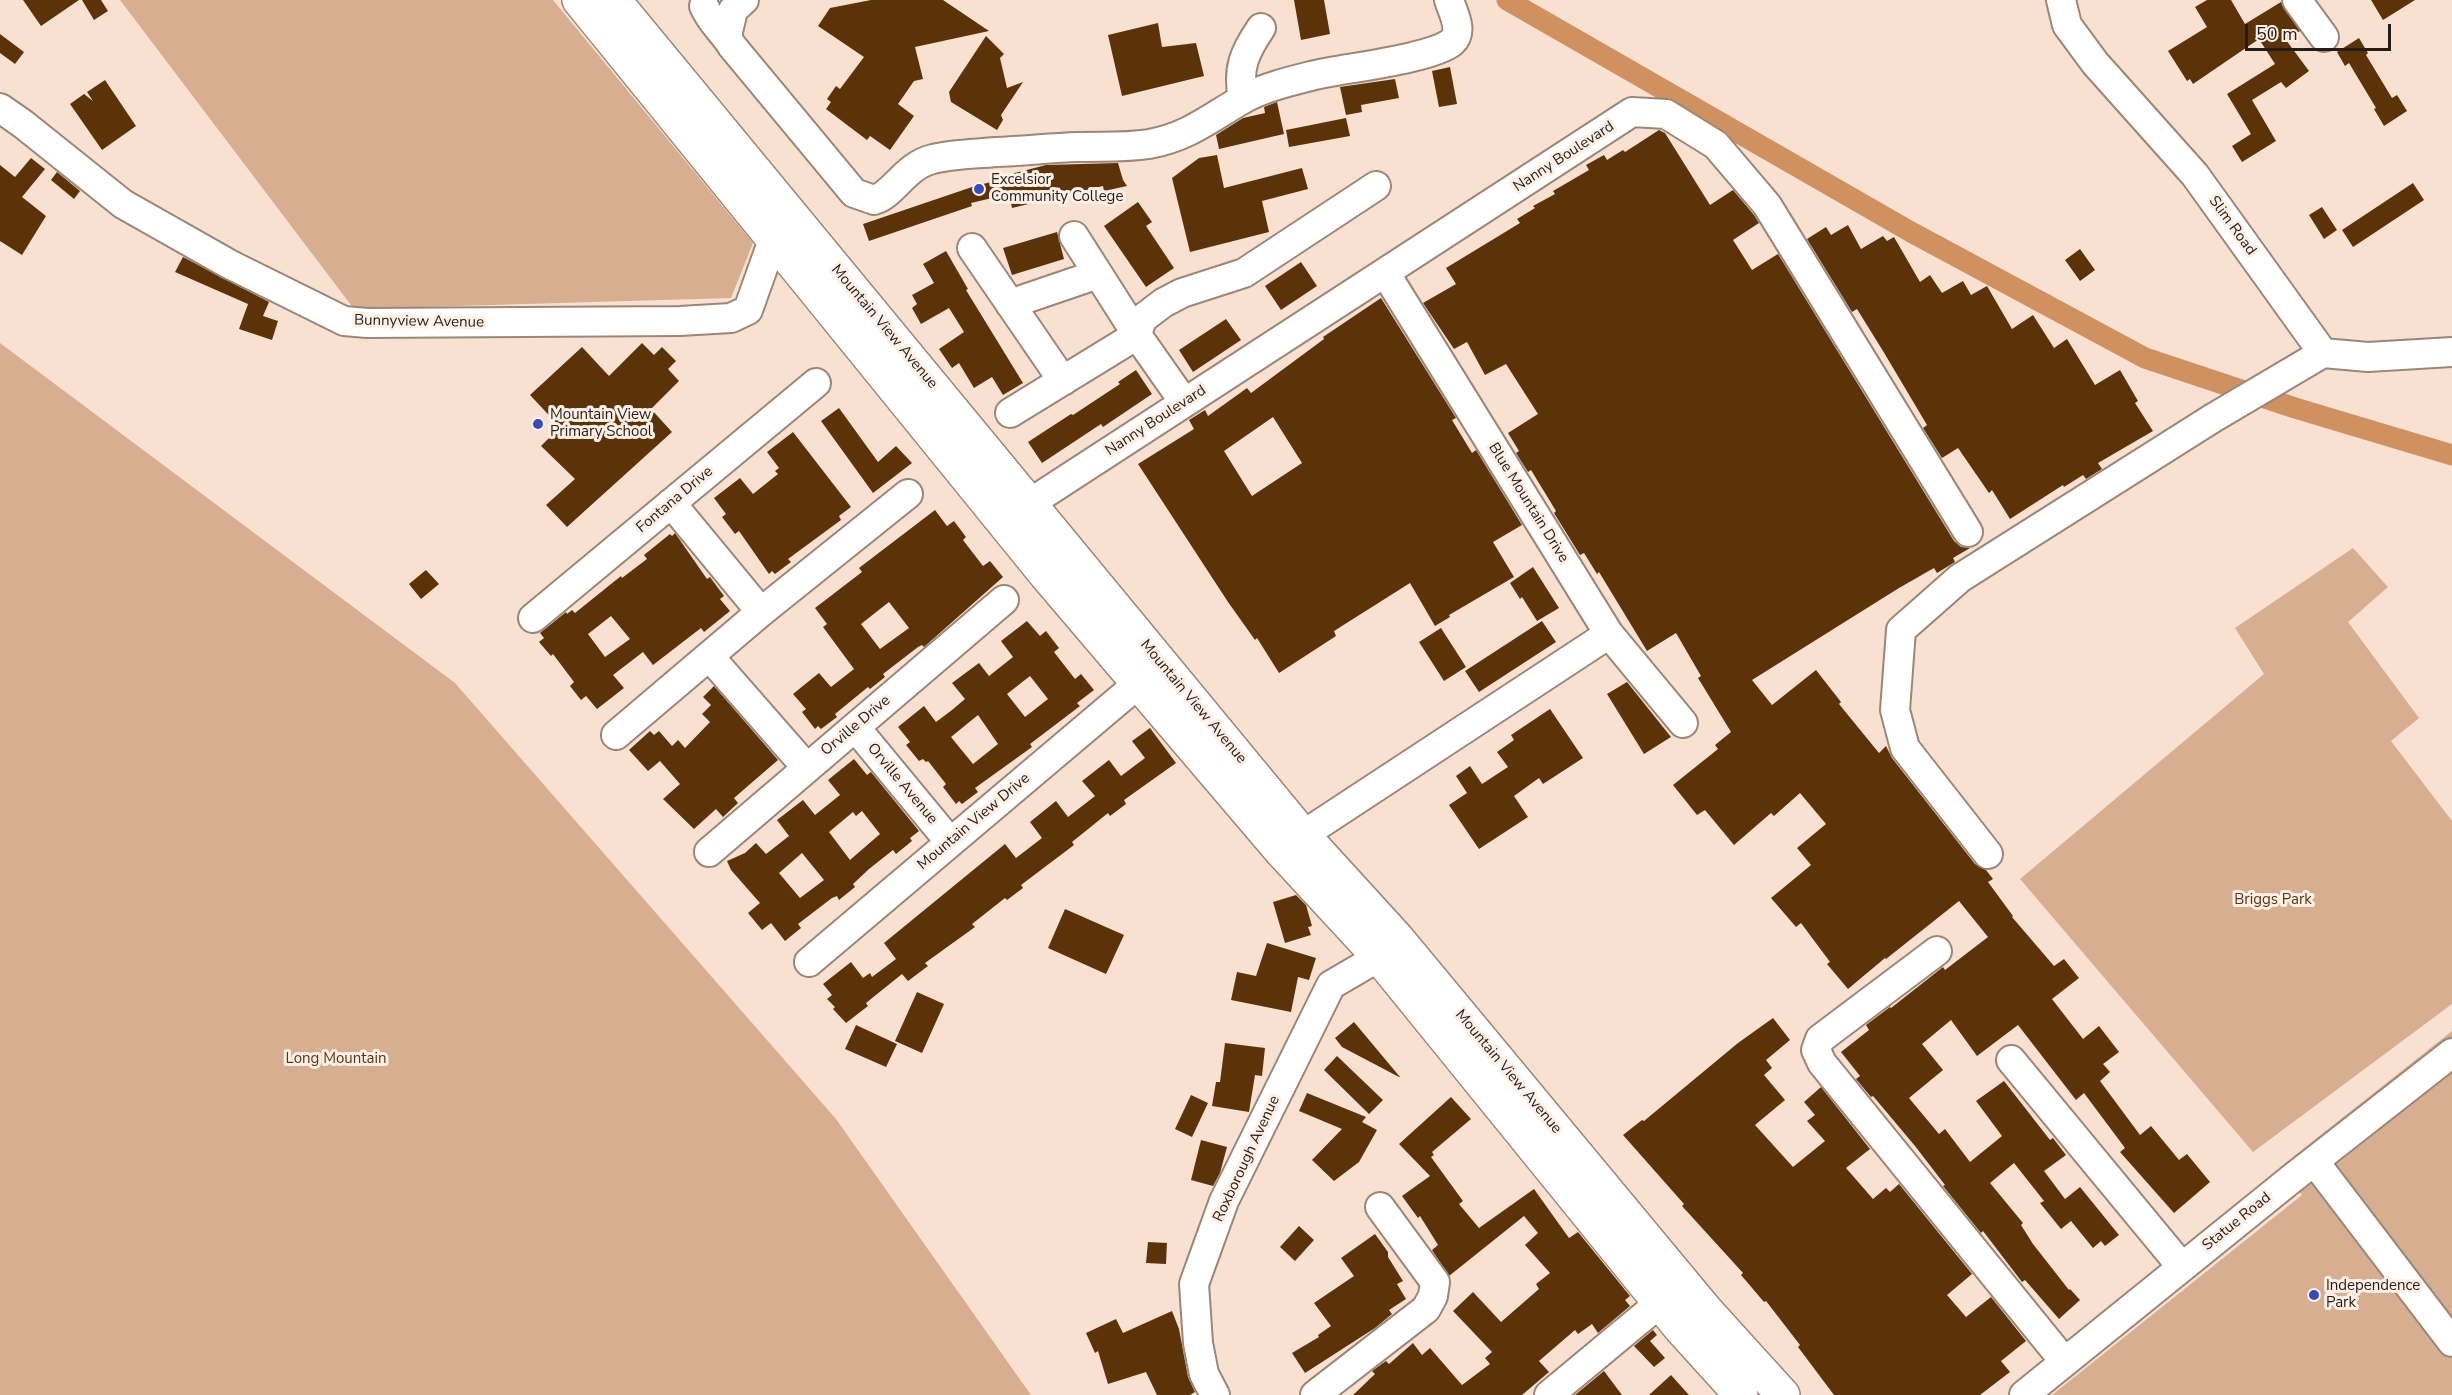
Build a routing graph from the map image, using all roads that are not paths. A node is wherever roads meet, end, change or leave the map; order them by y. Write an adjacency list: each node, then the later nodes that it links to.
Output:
1 (579, 0): 14 (main road, Mountain View Avenue)
2 (1449, 0): 10 (street)
3 (2061, 0): 21 (street, Slim Road)
4 (2297, 0): 9 (street)
5 (624, 3): 28 (main road, Mountain View Avenue)
6 (700, 3): 7 (street)
7 (734, 15): 10 (street)
8 (1261, 28): 10 (street)
9 (2324, 36)
10 (1242, 99)
11 (0, 108): 14 (street, Bunnyview Avenue)
12 (1376, 186): 19 (street)
13 (1074, 236): 16 (street)
14 (774, 237): 30 (main road, Mountain View Avenue)
15 (972, 248): 18 (street)
16 (1098, 274): 18 (street); 19 (street)
17 (1386, 274): 24 (street, Nanny Boulevard); 29 (street, Nanny Boulevard); 34 (street, Blue Mountain Drive)
18 (1010, 304): 22 (street)
19 (1137, 335): 22 (street); 24 (street)
20 (2452, 352): 21 (street)
21 (2323, 353): 45 (street)
22 (1063, 381): 25 (street)
23 (816, 383): 27 (street, Fontana Drive)
24 (1184, 402): 28 (street, Nanny Boulevard)
25 (1010, 412)
26 (908, 494): 32 (street)
27 (671, 503): 32 (street); 33 (street, Fontana Drive)
28 (1030, 503): 30 (main road, Mountain View Avenue)
29 (1968, 532)
30 (1071, 579): 36 (main road, Mountain View Avenue); 41 (main road, Mountain View Avenue)
31 (1004, 600): 38 (street, Orville Drive)
32 (761, 612): 35 (street)
33 (533, 618)
34 (1609, 634): 37 (street, Blue Mountain Drive); 42 (street)
35 (709, 656): 39 (street); 40 (street)
36 (1139, 683): 41 (main road, Mountain View Avenue); 43 (street, Mountain View Drive)
37 (1683, 723)
38 (855, 727): 40 (street, Orville Drive); 43 (street, Orville Avenue)
39 (616, 735)
40 (807, 768): 44 (street, Orville Drive)
41 (1270, 815): 42 (main road, Mountain View Avenue); 47 (main road, Mountain View Avenue)
42 (1303, 835): 55 (main road, Mountain View Avenue)
43 (950, 842): 48 (street, Mountain View Drive)
44 (709, 852)
45 (1988, 854)
46 (1937, 951): 57 (street)
47 (1379, 957): 54 (main road, Mountain View Avenue); 58 (street, Roxborough Avenue)
48 (809, 962)
49 (2452, 1053): 51 (street, Statue Road)
50 (2011, 1060): 53 (street)
51 (2314, 1161): 53 (street, Statue Road); 56 (street)
52 (1380, 1207): 59 (street)
53 (2182, 1267): 57 (street, Statue Road)
54 (1661, 1302): 55 (main road, Mountain View Avenue); 60 (street)
55 (1693, 1319): 61 (main road, Mountain View Avenue); 62 (main road, Mountain View Avenue)
56 (2452, 1342)
57 (2064, 1361): 63 (street, Statue Road)
58 (1215, 1395)
59 (1315, 1395)
60 (1549, 1395)
61 (1741, 1395)
62 (1783, 1395)
63 (2024, 1395)

